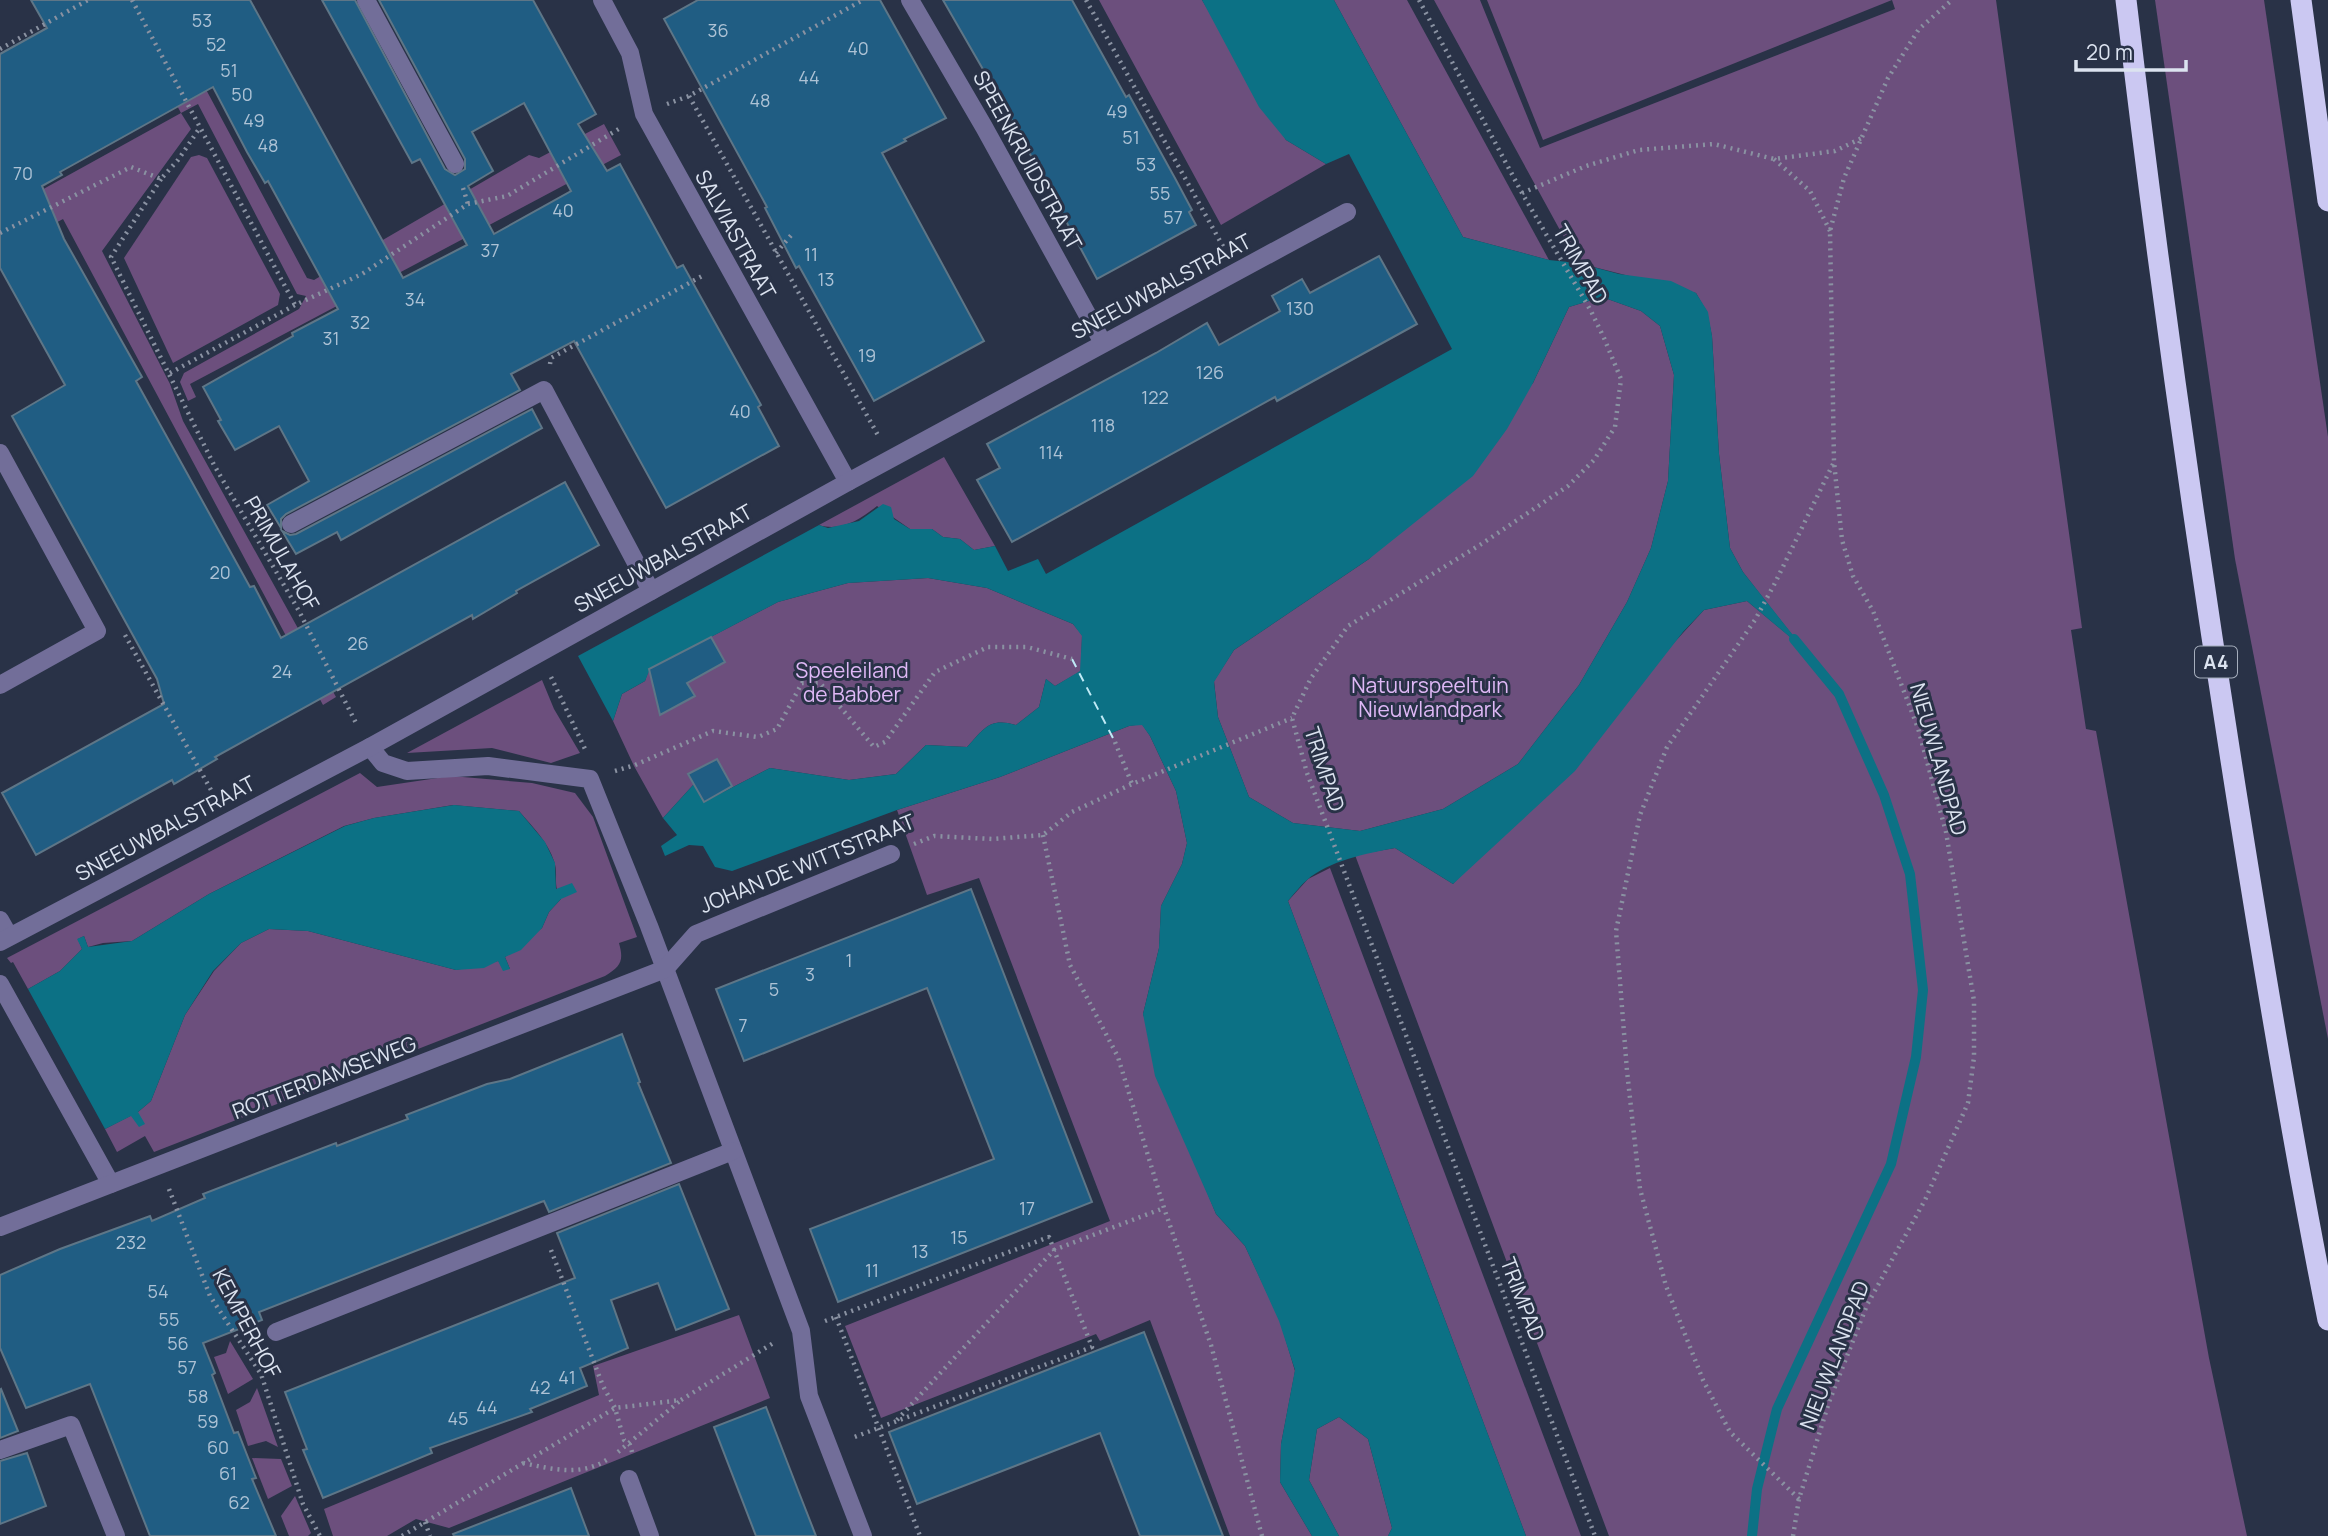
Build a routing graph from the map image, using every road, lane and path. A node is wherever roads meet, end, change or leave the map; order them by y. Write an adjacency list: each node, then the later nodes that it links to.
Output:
1 (88, 0): 12 (path)
2 (132, 0): 15 (path)
3 (366, 0): 18 (street)
4 (602, 0): 14 (street, SALVIASTRAAT)
5 (863, 0): 13 (path)
6 (910, 0): 30 (street, SPEENKRUIDSTRAAT)
7 (1086, 0): 28 (path)
8 (1419, 0): 20 (path, TRIMPAD)
9 (1952, 0): 16 (path, NIEUWLANDPAD)
10 (2126, 0): 62 (highway, A4)
11 (2301, 0): 21 (highway)
12 (0, 49)
13 (689, 96): 14 (path); 26 (path)
14 (644, 114): 27 (street, SALVIASTRAAT); 29 (path)
15 (199, 129): 19 (path, PRIMULAHOF); 29 (path)
16 (1864, 137): 17 (path); 23 (path, NIEUWLANDPAD)
17 (1774, 159): 20 (path); 23 (path)
18 (455, 164)
19 (161, 179): 24 (path); 31 (path, PRIMULAHOF)
20 (1522, 193): 43 (path, TRIMPAD)
21 (2328, 201)
22 (1348, 212): 28 (street, SNEEUWBALSTRAAT)
23 (1830, 231): 35 (path, NIEUWLANDPAD)
24 (0, 233)
25 (793, 233): 26 (path)
26 (776, 253): 34 (path)
27 (727, 263): 32 (path); 36 (street, SALVIASTRAAT)
28 (1237, 272): 30 (street, SNEEUWBALSTRAAT)
29 (295, 305): 31 (path)
30 (1103, 343): 34 (street, SNEEUWBALSTRAAT)
31 (170, 373): 45 (path, PRIMULAHOF)
32 (544, 390): 37 (street); 38 (street)
33 (0, 453): 39 (street)
34 (891, 459): 36 (street, SNEEUWBALSTRAAT)
35 (1834, 462): 74 (path, NIEUWLANDPAD); 74 (path)
36 (848, 482): 38 (street, SNEEUWBALSTRAAT)
37 (291, 524)
38 (651, 591): 40 (street, SNEEUWBALSTRAAT)
39 (97, 631): 42 (street); 48 (path)
40 (539, 652): 45 (street, SNEEUWBALSTRAAT); 46 (path)
41 (1072, 659): 46 (path)
42 (0, 685)
43 (1292, 718): 47 (path); 84 (path, TRIMPAD)
44 (1115, 742): 47 (path)
45 (370, 747): 46 (street); 48 (street, SNEEUWBALSTRAAT)
46 (590, 779): 52 (street)
47 (1132, 784): 49 (path)
48 (228, 821): 51 (street, SNEEUWBALSTRAAT)
49 (1043, 835): 50 (path, JOHAN DE WITTSTRAAT); 57 (path)
50 (891, 854): 52 (street, JOHAN DE WITTSTRAAT)
51 (3, 932)
52 (665, 970): 54 (street); 55 (street, ROTTERDAMSEWEG)
53 (0, 984): 56 (street)
54 (733, 1151): 59 (street); 63 (street)
55 (160, 1165): 56 (street, ROTTERDAMSEWEG); 77 (path, KEMPERHOF)
56 (111, 1184): 58 (street, ROTTERDAMSEWEG)
57 (1164, 1208): 60 (path); 83 (path)
58 (0, 1227)
59 (542, 1227): 64 (street); 66 (path)
60 (1054, 1250): 61 (path); 67 (path); 67 (path)
61 (836, 1317): 63 (path); 68 (path)
62 (2328, 1320)
63 (801, 1331): 65 (path); 70 (street)
64 (276, 1332)
65 (681, 1400): 66 (path); 69 (path)
66 (615, 1408): 69 (path); 72 (path)
67 (897, 1420): 68 (path)
68 (878, 1428): 70 (path); 82 (path)
69 (630, 1445): 72 (path); 73 (path)
70 (828, 1447): 81 (street)
71 (0, 1450): 76 (street)
72 (522, 1463): 75 (path)
73 (629, 1479): 80 (street)
74 (1799, 1499): 85 (path, NIEUWLANDPAD)
75 (425, 1522): 78 (path); 79 (path)
76 (116, 1536)
77 (320, 1536)
78 (401, 1536)
79 (430, 1536)
80 (650, 1536)
81 (863, 1536)
82 (920, 1536)
83 (1262, 1536)
84 (1595, 1536)
85 (1793, 1536)

